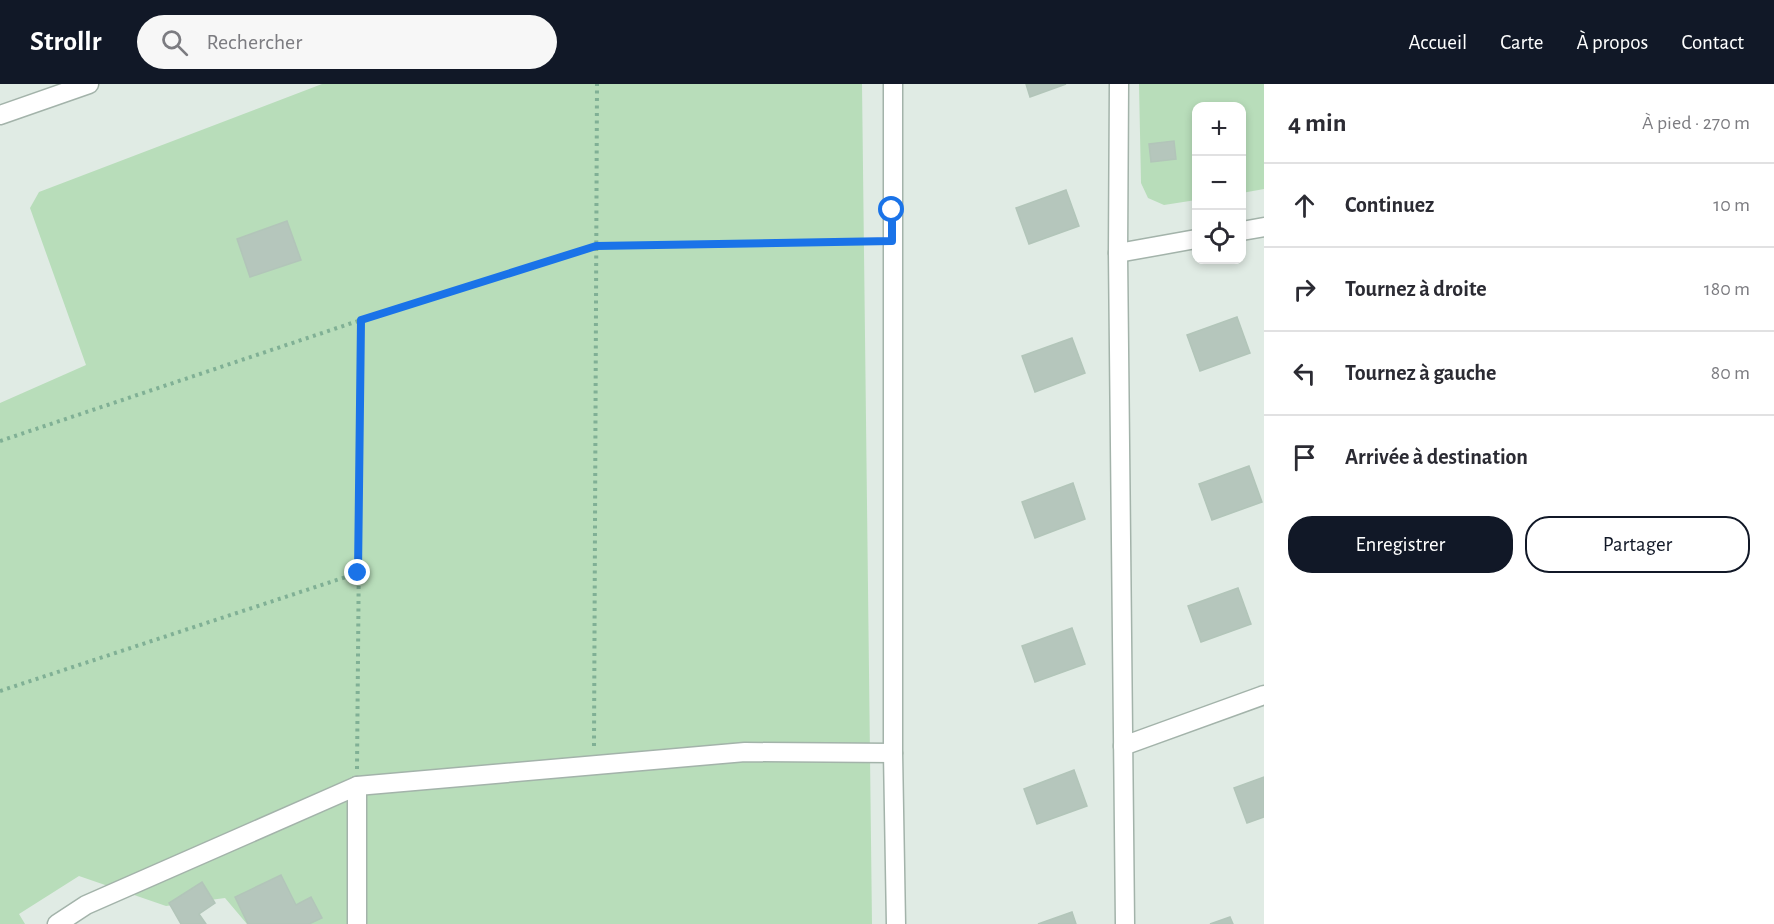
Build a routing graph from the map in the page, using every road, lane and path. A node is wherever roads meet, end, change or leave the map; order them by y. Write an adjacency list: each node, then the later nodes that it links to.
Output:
1 (88, 84): 5 (street)
2 (597, 84): 10 (path)
3 (893, 84): 9 (street)
4 (1119, 84): 11 (street)
5 (0, 116)
6 (1264, 227): 7 (street)
7 (1246, 230)
8 (1192, 240): 11 (street)
9 (892, 241): 10 (path); 18 (street)
10 (596, 246): 12 (path); 19 (path)
11 (1118, 253): 17 (street)
12 (361, 320): 13 (path); 14 (path)
13 (0, 441)
14 (358, 573): 15 (path); 20 (path)
15 (0, 691)
16 (1264, 694): 17 (street)
17 (1123, 746): 24 (street)
18 (893, 753): 19 (street); 23 (street)
19 (593, 765): 20 (street)
20 (357, 786): 21 (street); 22 (street)
21 (57, 924)
22 (357, 924)
23 (896, 924)
24 (1125, 924)

